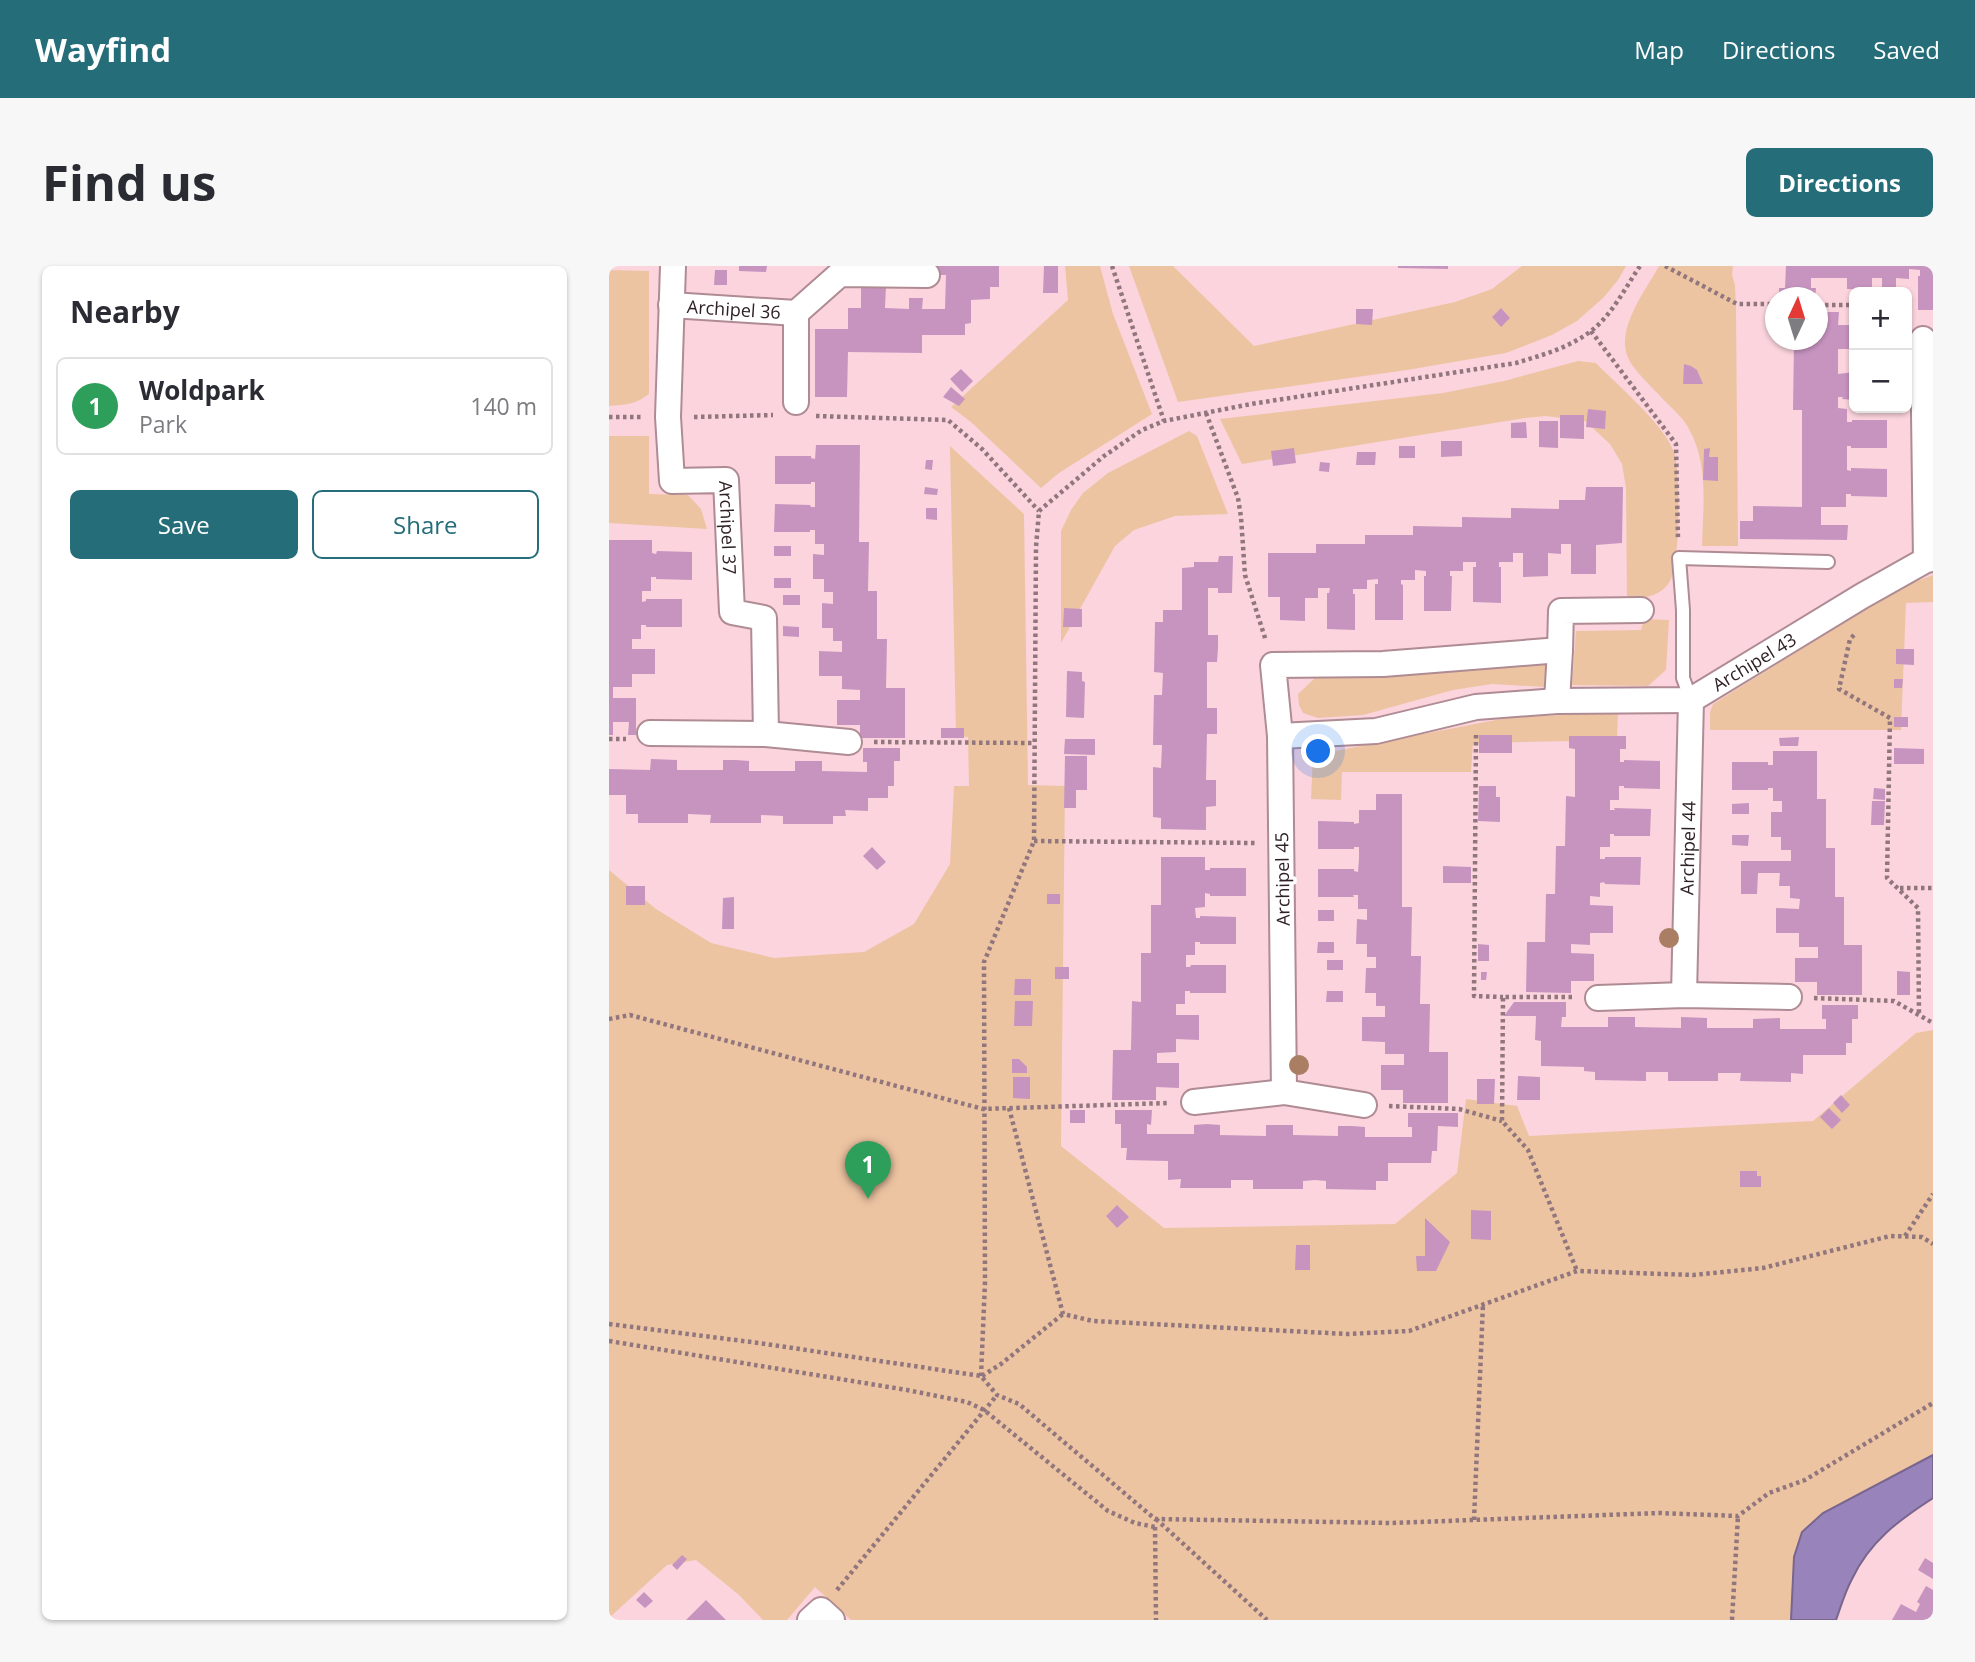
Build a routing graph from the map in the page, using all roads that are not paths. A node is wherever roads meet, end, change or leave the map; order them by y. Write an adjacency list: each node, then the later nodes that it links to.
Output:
1 (673, 266): 3 (street, Archipel 37)
2 (927, 275): 4 (street, Archipel 36)
3 (671, 306): 4 (street, Archipel 36); 14 (street, Archipel 37)
4 (796, 313): 6 (street, Archipel 36)
5 (1921, 339): 7 (street)
6 (796, 411)
7 (1930, 560): 11 (street, Archipel 43)
8 (1828, 562): 11 (lane)
9 (1641, 610): 10 (street)
10 (1560, 650): 12 (street); 15 (street, Archipel 45)
11 (1691, 700): 12 (street); 17 (street, Archipel 44)
12 (1557, 701): 15 (street)
13 (650, 733): 14 (street)
14 (766, 734): 16 (street)
15 (1280, 736): 20 (street, Archipel 45)
16 (849, 742)
17 (1685, 995): 18 (street); 19 (street)
18 (1789, 997)
19 (1598, 998)
20 (1284, 1092): 21 (street); 22 (street)
21 (1194, 1102)
22 (1364, 1104)

